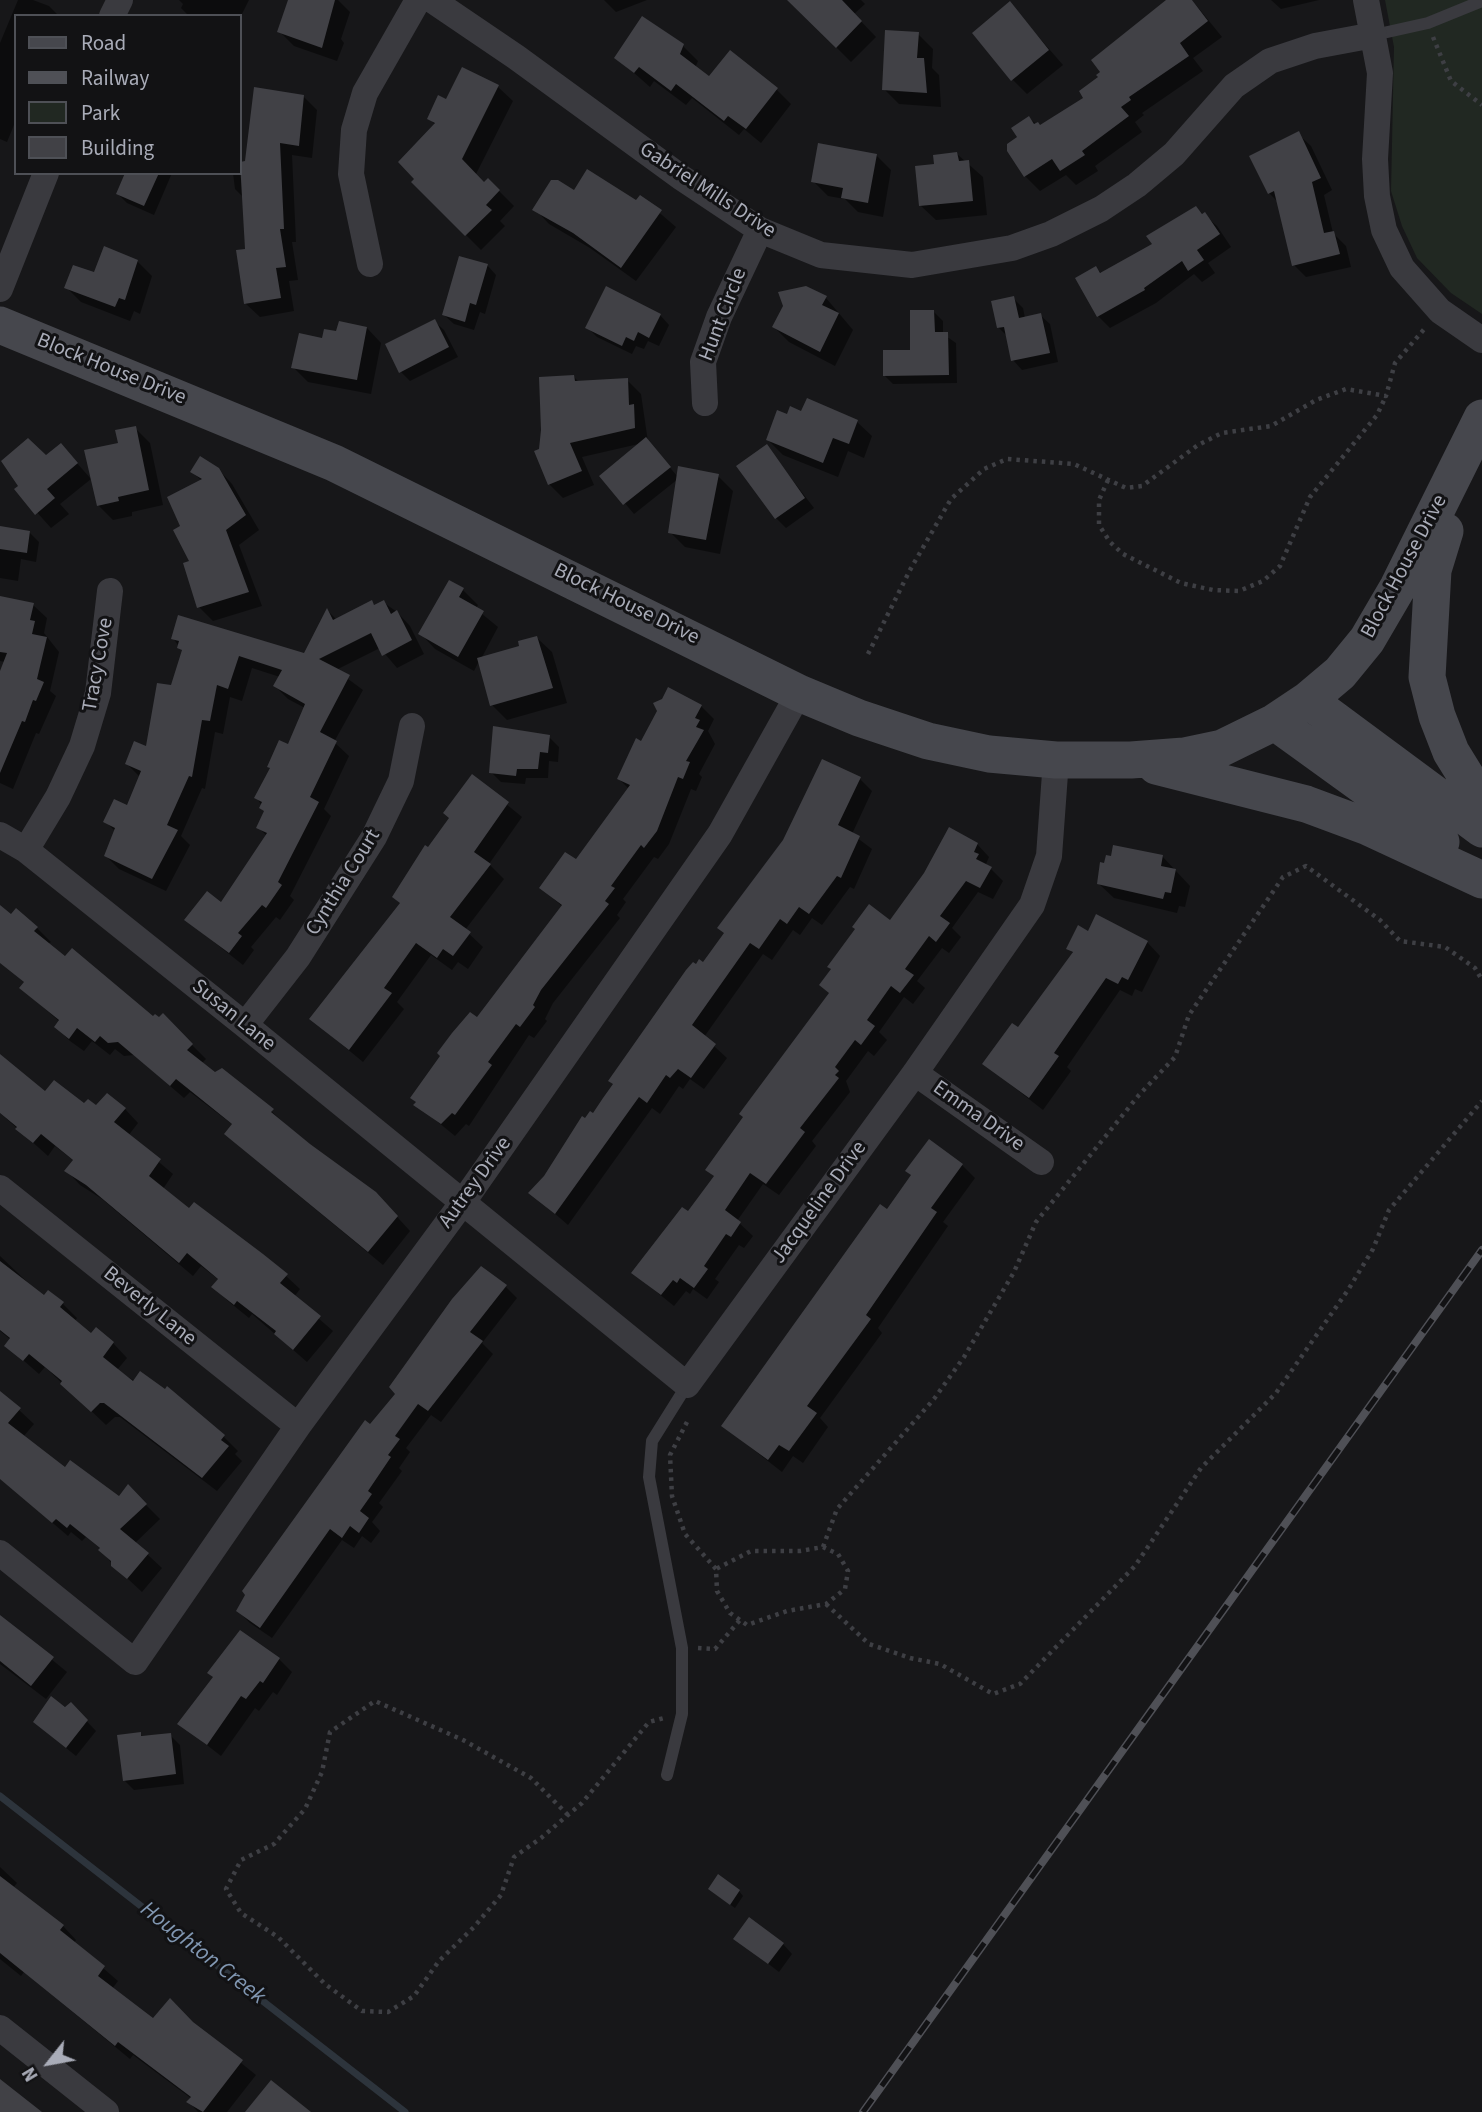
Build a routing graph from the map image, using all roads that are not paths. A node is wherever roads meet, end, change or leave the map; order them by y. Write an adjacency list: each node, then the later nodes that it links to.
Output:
1 (418, 0): 8 (street)
2 (432, 0): 7 (street, Gabriel Mills Drive)
3 (1367, 0): 5 (street)
4 (1482, 1): 5 (lane)
5 (1374, 35): 7 (street, Gabriel Mills Drive); 11 (street)
6 (45, 175): 9 (street)
7 (760, 230): 12 (street, Hunt Circle)
8 (370, 264)
9 (0, 289)
10 (0, 325): 15 (street, Block House Drive)
11 (1482, 340)
12 (705, 403)
13 (1479, 423): 16 (street, Block House Drive); 21 (street)
14 (110, 591): 24 (street, Tracy Cove)
15 (799, 693): 19 (street, Block House Drive); 31 (street, Autrey Drive)
16 (1308, 700): 17 (street, Block House Drive); 22 (street)
17 (1275, 722): 20 (street, Block House Drive); 25 (street)
18 (412, 726): 27 (street, Cynthia Court)
19 (1056, 760): 20 (street, Block House Drive); 28 (street, Jacqueline Drive)
20 (1131, 760): 26 (street)
21 (1482, 802)
22 (1482, 829)
23 (0, 835): 24 (street, Susan Lane)
24 (26, 850): 27 (street, Susan Lane)
25 (1482, 871)
26 (1482, 880)
27 (245, 1026): 31 (street, Susan Lane)
28 (915, 1073): 29 (street, Emma Drive); 32 (street, Jacqueline Drive)
29 (1041, 1162)
30 (0, 1188): 33 (street, Beverly Lane)
31 (463, 1202): 32 (street); 33 (street, Autrey Drive)
32 (687, 1385): 35 (lane)
33 (298, 1426): 34 (street, Autrey Drive)
34 (0, 1553)
35 (667, 1775)
36 (0, 2028): 37 (street)
37 (106, 2112)

